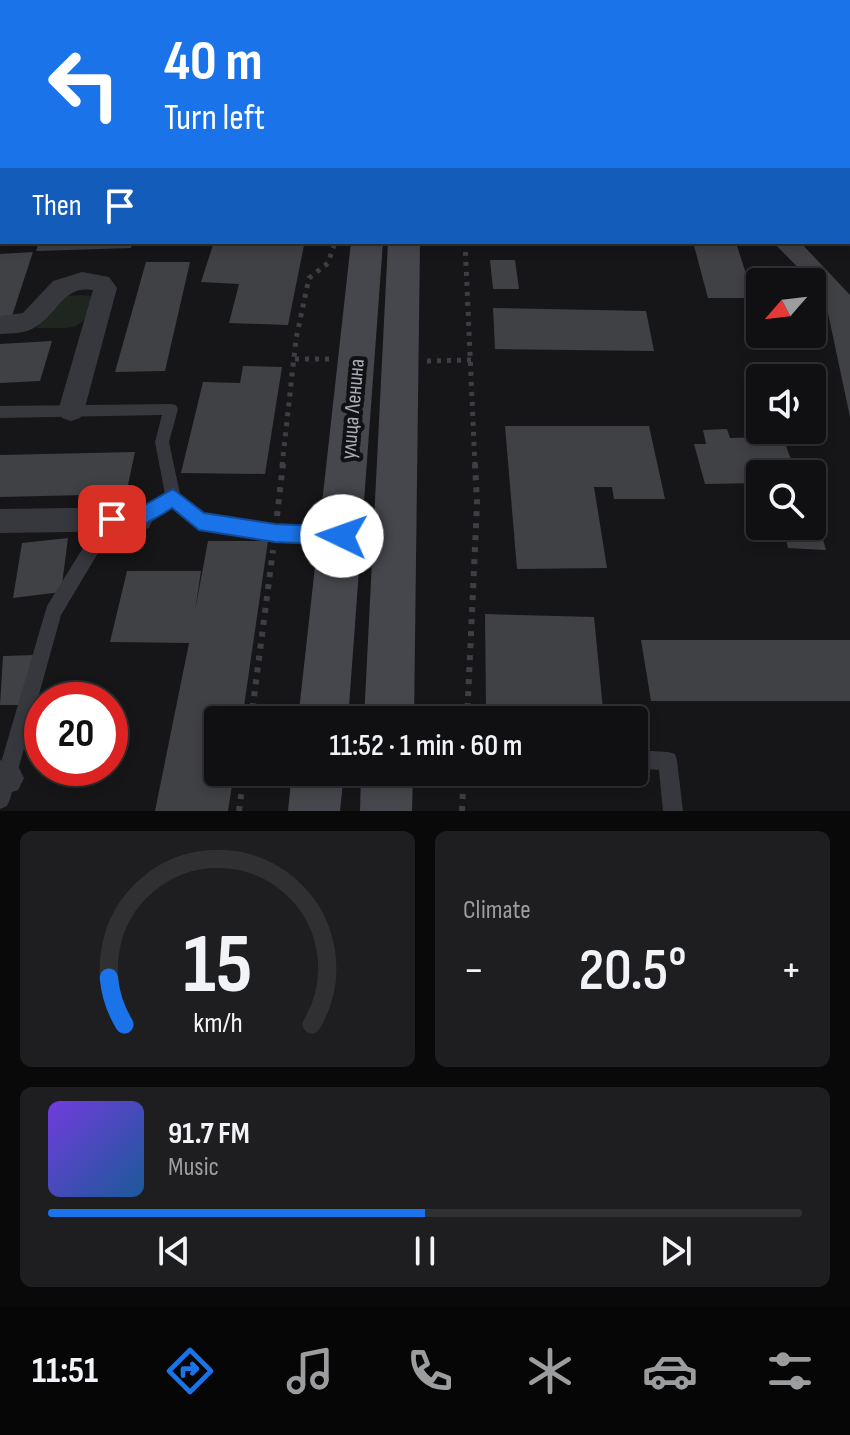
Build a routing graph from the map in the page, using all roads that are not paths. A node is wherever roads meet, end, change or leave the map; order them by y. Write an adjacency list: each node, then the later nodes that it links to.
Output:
1 (367, 244): 9 (main road, улица Ленина)
2 (404, 244): 10 (main road, улица Ленина)
3 (0, 325): 4 (street)
4 (71, 411): 5 (lane); 6 (lane)
5 (0, 412)
6 (173, 497): 7 (lane); 9 (lane)
7 (139, 519): 8 (street); 14 (lane)
8 (0, 521)
9 (342, 539): 10 (main road); 11 (main road, улица Ленина)
10 (394, 545): 12 (main road, улица Ленина)
11 (324, 706)
12 (389, 706)
13 (648, 760): 19 (lane)
14 (2, 785)
15 (317, 786): 17 (main road)
16 (387, 786): 18 (main road)
17 (314, 811)
18 (386, 811)
19 (673, 811)

